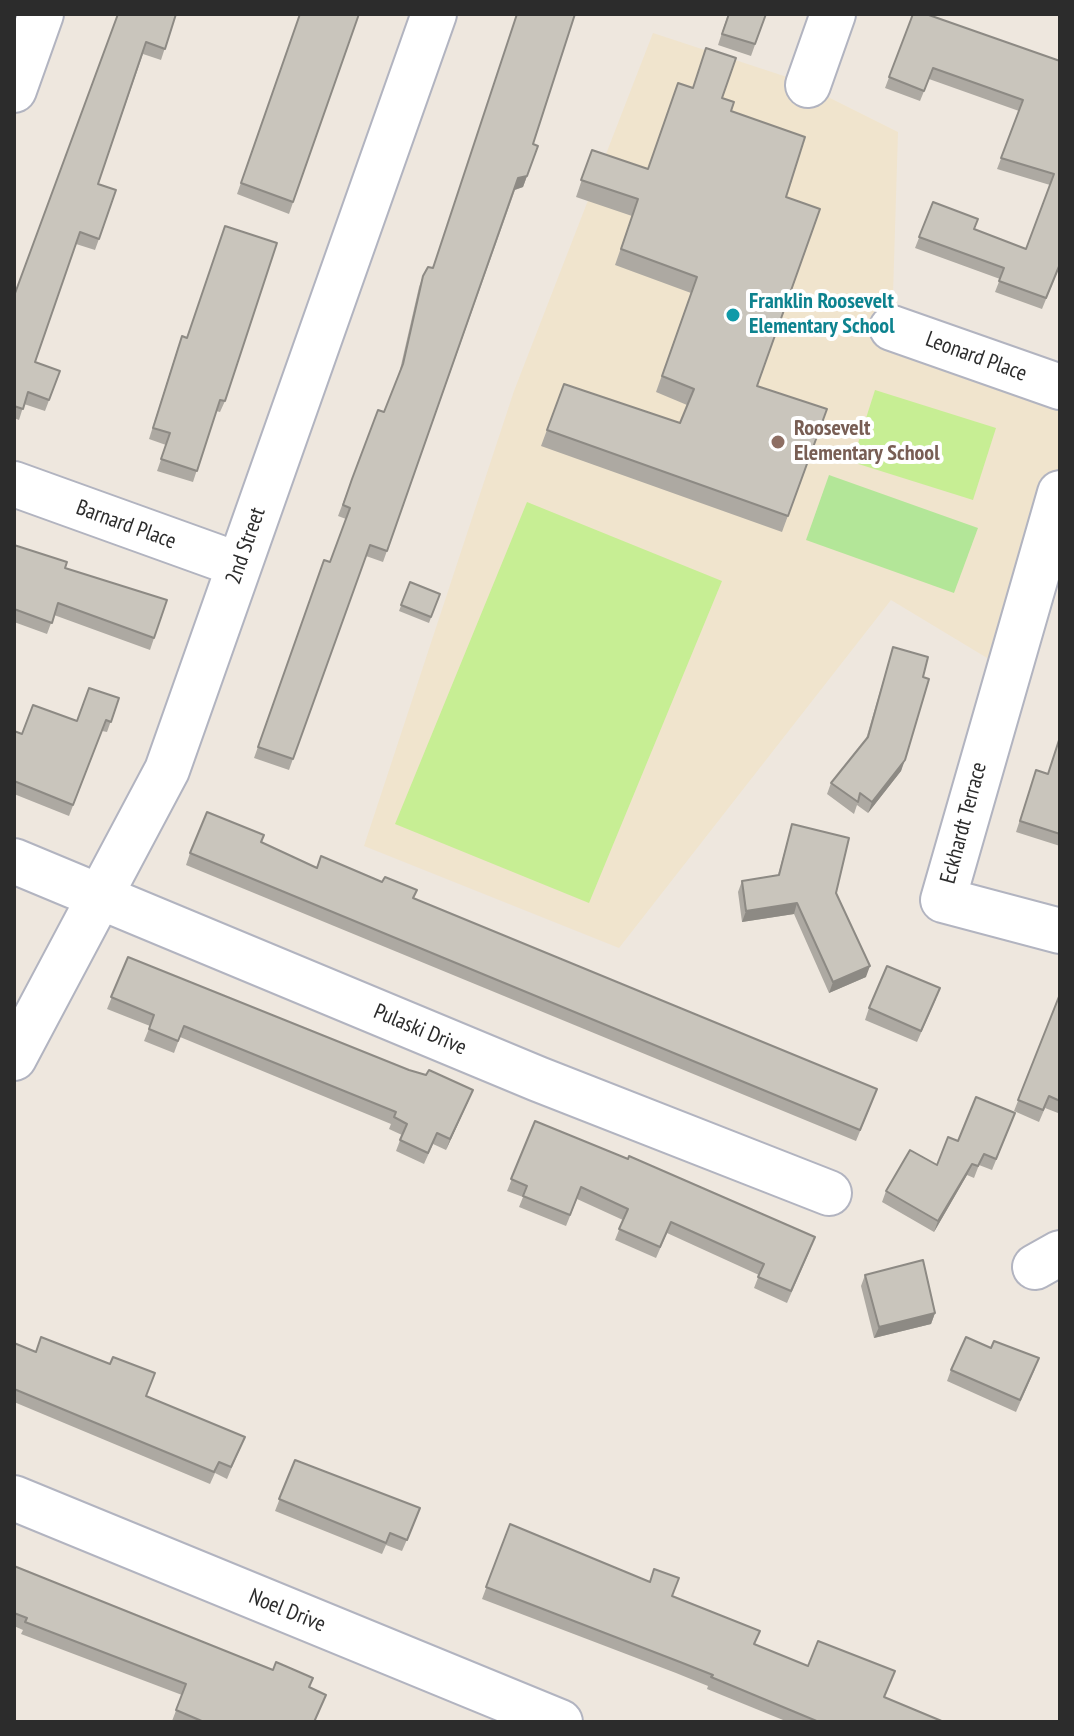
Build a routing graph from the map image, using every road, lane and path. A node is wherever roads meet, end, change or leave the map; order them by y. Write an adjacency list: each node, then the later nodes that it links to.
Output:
1 (41, 14): 5 (street)
2 (434, 14): 10 (street, 2nd Street)
3 (833, 14): 4 (street)
4 (808, 85)
5 (14, 90)
6 (892, 328): 7 (street, Leonard Place)
7 (1060, 387)
8 (14, 484): 10 (street, Barnard Place)
9 (1060, 493): 13 (street, Eckhardt Terrace)
10 (239, 565): 12 (street, 2nd Street)
11 (14, 861): 12 (street, Pulaski Drive)
12 (100, 896): 14 (street, 2nd Street); 15 (street, Pulaski Drive)
13 (1060, 931)
14 (14, 1058)
15 (829, 1193)
16 (1060, 1253): 17 (street)
17 (1060, 1281)
18 (14, 1498): 19 (street, Noel Drive)
19 (560, 1722)

